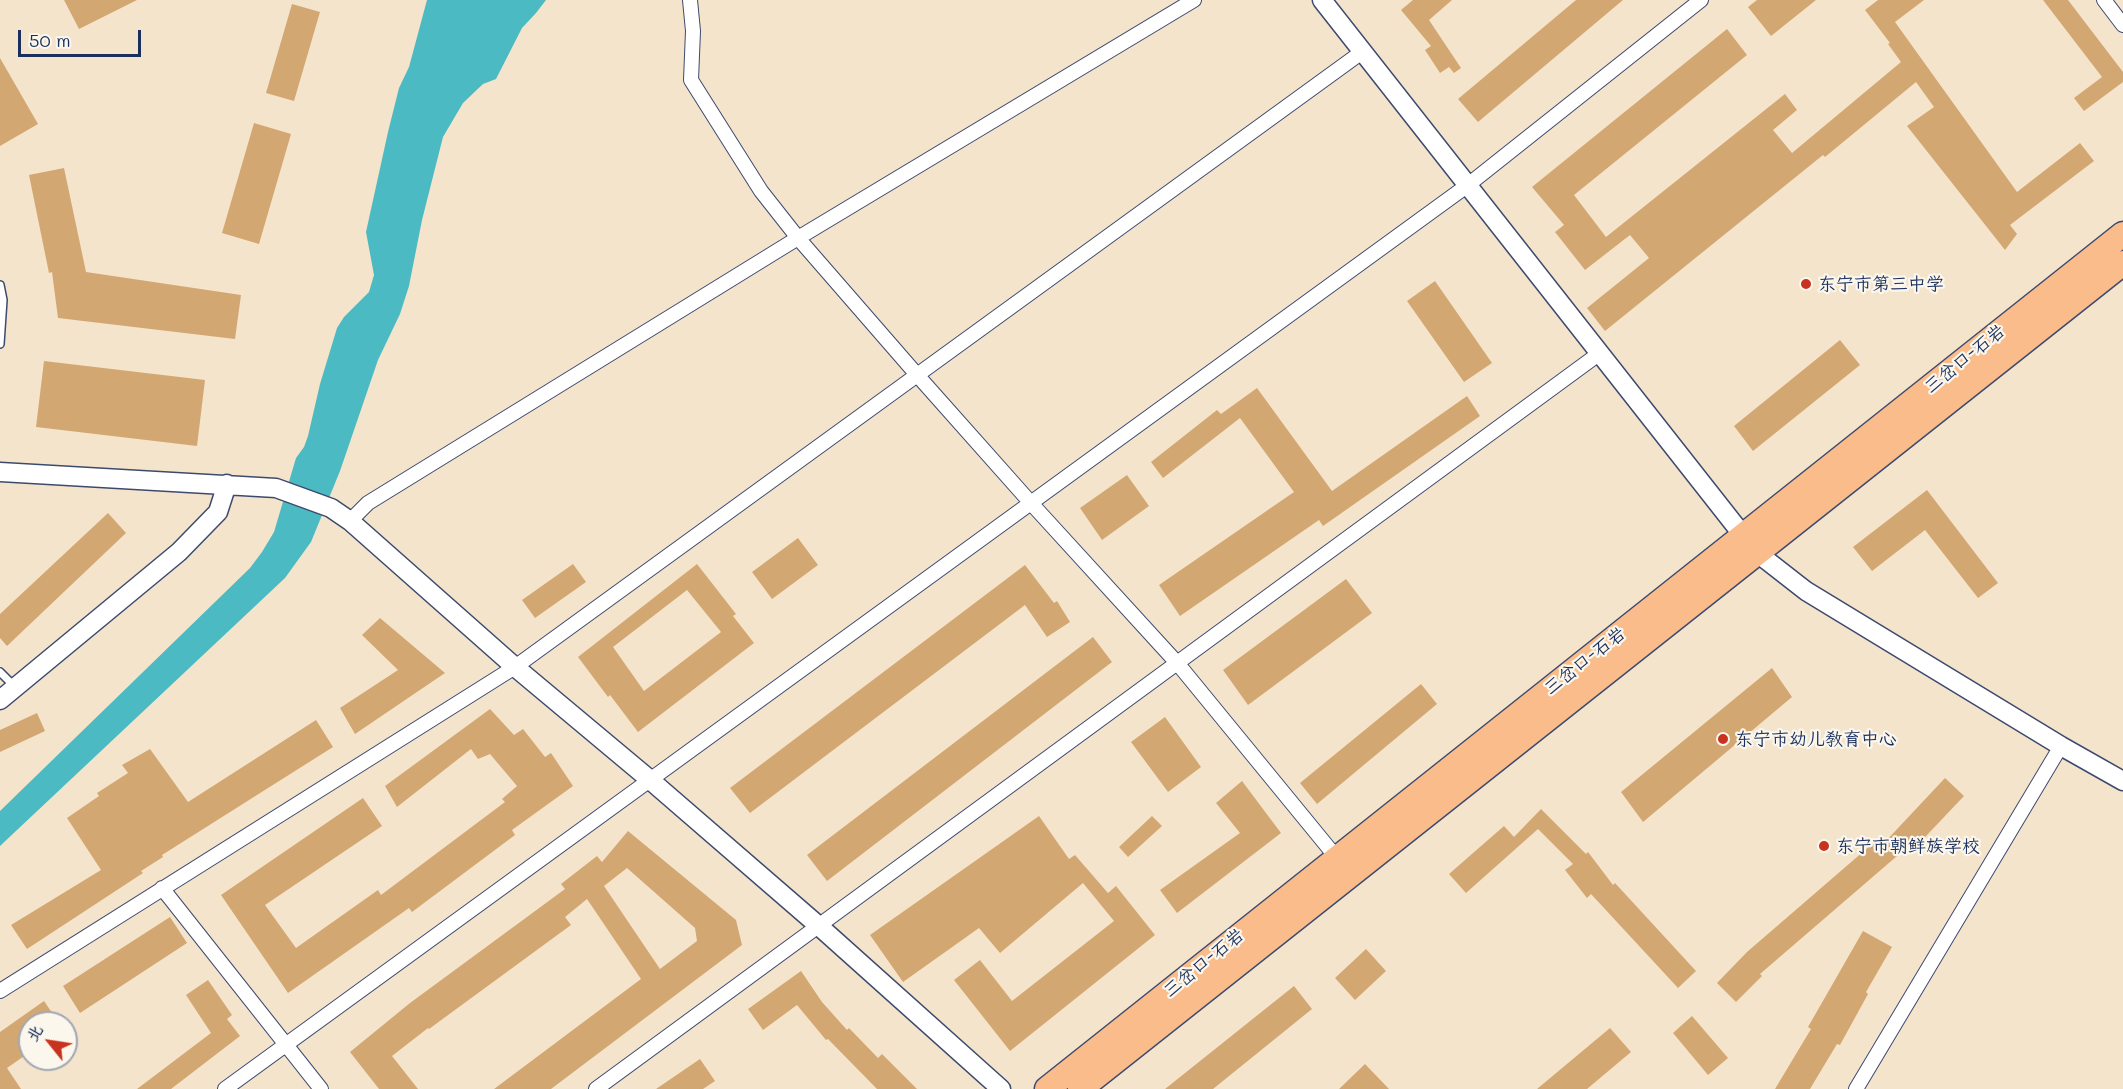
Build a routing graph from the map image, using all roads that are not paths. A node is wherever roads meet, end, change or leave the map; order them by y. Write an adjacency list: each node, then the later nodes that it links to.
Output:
1 (690, 0): 10 (street)
2 (1194, 0): 10 (street)
3 (1322, 0): 7 (street)
4 (1701, 0): 8 (street)
5 (2104, 0): 6 (street)
6 (2123, 25)
7 (1362, 52): 8 (street); 15 (street)
8 (1468, 186): 14 (street); 18 (street)
9 (2123, 234): 20 (highway, 三岔口-石岩)
10 (798, 238): 15 (street); 19 (street)
11 (2123, 263): 20 (highway, 三岔口-石岩)
12 (0, 285): 13 (lane)
13 (0, 345)
14 (1600, 353): 20 (street); 21 (street)
15 (918, 376): 18 (street); 22 (street)
16 (0, 472): 17 (street)
17 (227, 484): 19 (street); 24 (street)
18 (1030, 502): 21 (street); 27 (street)
19 (350, 521): 22 (street)
20 (1750, 544): 26 (street); 29 (highway, 三岔口-石岩)
21 (1178, 664): 29 (street); 31 (street)
22 (515, 667): 27 (street); 30 (street)
23 (0, 672): 24 (lane)
24 (15, 687): 25 (street)
25 (0, 700)
26 (2061, 746): 28 (street); 40 (street)
27 (649, 779): 31 (street); 33 (street)
28 (2123, 781)
29 (1343, 866): 38 (highway, 三岔口-石岩); 39 (highway, 三岔口-石岩)
30 (162, 888): 32 (street); 33 (street)
31 (820, 927): 36 (street); 37 (street)
32 (0, 991)
33 (287, 1045): 34 (street); 35 (street)
34 (225, 1089)
35 (321, 1089)
36 (596, 1089)
37 (1001, 1089)
38 (1047, 1089)
39 (1080, 1089)
40 (1856, 1089)

